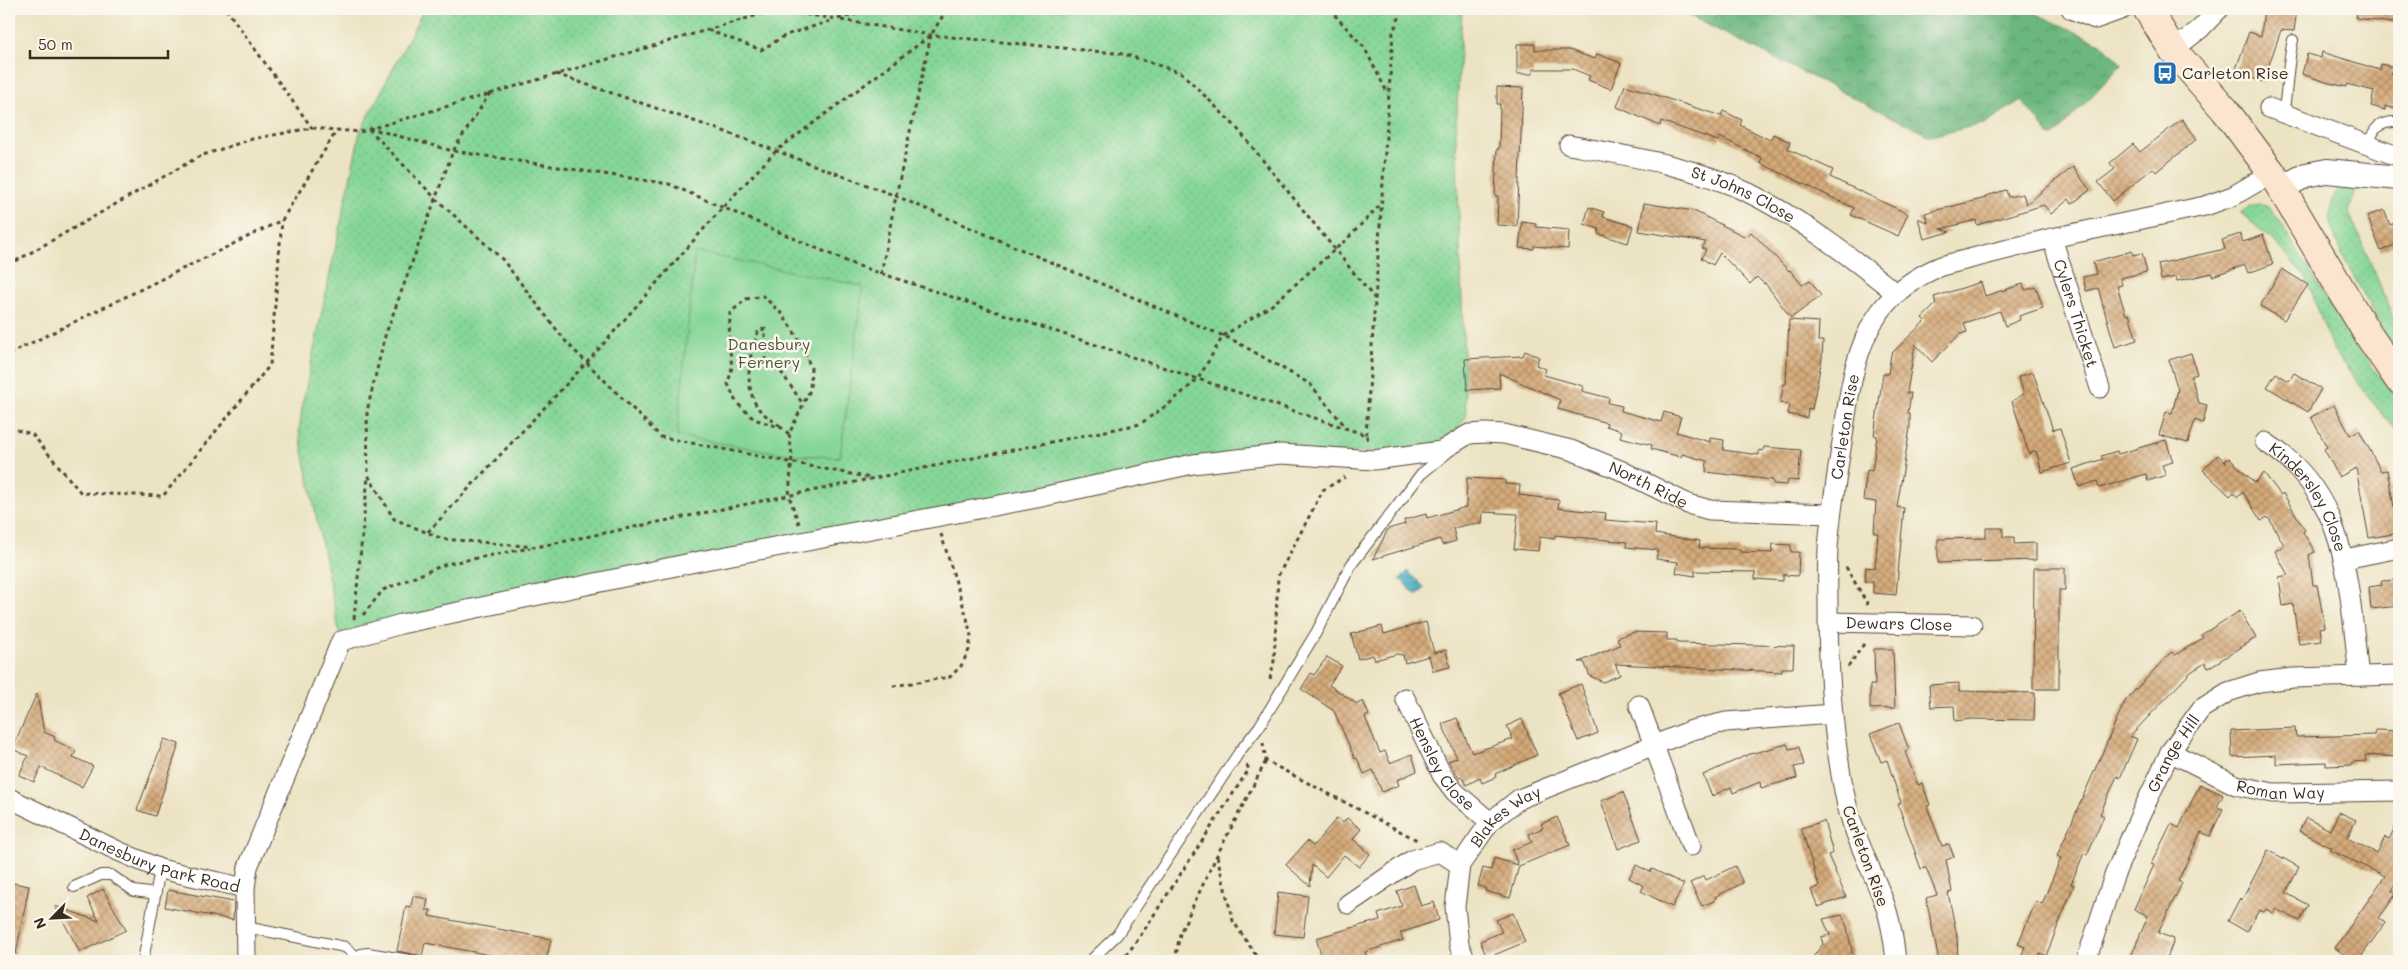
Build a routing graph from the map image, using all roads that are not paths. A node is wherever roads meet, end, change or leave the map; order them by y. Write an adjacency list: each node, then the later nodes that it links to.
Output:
1 (2071, 9): 2 (street)
2 (2123, 9)
3 (2147, 9): 6 (main road)
4 (2219, 9): 6 (street)
5 (2293, 40): 7 (lane)
6 (2173, 50): 13 (main road)
7 (2276, 111): 10 (street)
8 (2399, 122): 10 (lane)
9 (1569, 145): 15 (street, St Johns Close)
10 (2369, 145): 11 (street); 12 (street)
11 (2398, 167): 12 (street)
12 (2363, 174): 13 (street)
13 (2277, 181): 14 (street, Carleton Rise); 16 (main road)
14 (2052, 238): 15 (street, Carleton Rise); 17 (street, Cylers Thicket)
15 (1896, 294): 20 (street, Carleton Rise)
16 (2399, 380)
17 (2100, 388)
18 (1469, 434): 20 (street, North Ride); 39 (street); 47 (lane)
19 (2265, 442): 22 (street, Kindersley Close)
20 (1831, 514): 23 (street, Carleton Rise)
21 (2399, 548): 22 (street, Kindersley Close)
22 (2345, 559): 26 (street, Kindersley Close)
23 (1828, 622): 24 (street, Dewars Close); 29 (street, Carleton Rise)
24 (1972, 625)
25 (2399, 675): 26 (street, Grange Hill)
26 (2359, 676): 31 (street, Grange Hill)
27 (1405, 698): 34 (street, Hensley Close)
28 (1640, 705): 30 (street)
29 (1833, 714): 30 (street, Blakes Way); 49 (street, Carleton Rise)
30 (1654, 744): 34 (street, Blakes Way); 35 (street)
31 (2170, 752): 32 (street, Roman Way); 50 (street, Grange Hill)
32 (2399, 791)
33 (9, 798): 37 (street, Danesbury Park Road)
34 (1490, 822): 36 (street, Blakes Way)
35 (1691, 846)
36 (1460, 864): 41 (street); 48 (street, Blakes Way)
37 (160, 869): 39 (street, Danesbury Park Road); 40 (lane)
38 (74, 886): 40 (lane)
39 (245, 888): 42 (street, Danesbury Park Road)
40 (156, 894): 44 (lane)
41 (1348, 904)
42 (246, 927): 43 (lane); 45 (street, Danesbury Park Road)
43 (355, 959): 46 (lane)
44 (143, 961)
45 (246, 961)
46 (415, 961)
47 (1090, 961)
48 (1466, 961)
49 (1896, 961)
50 (2086, 961)

